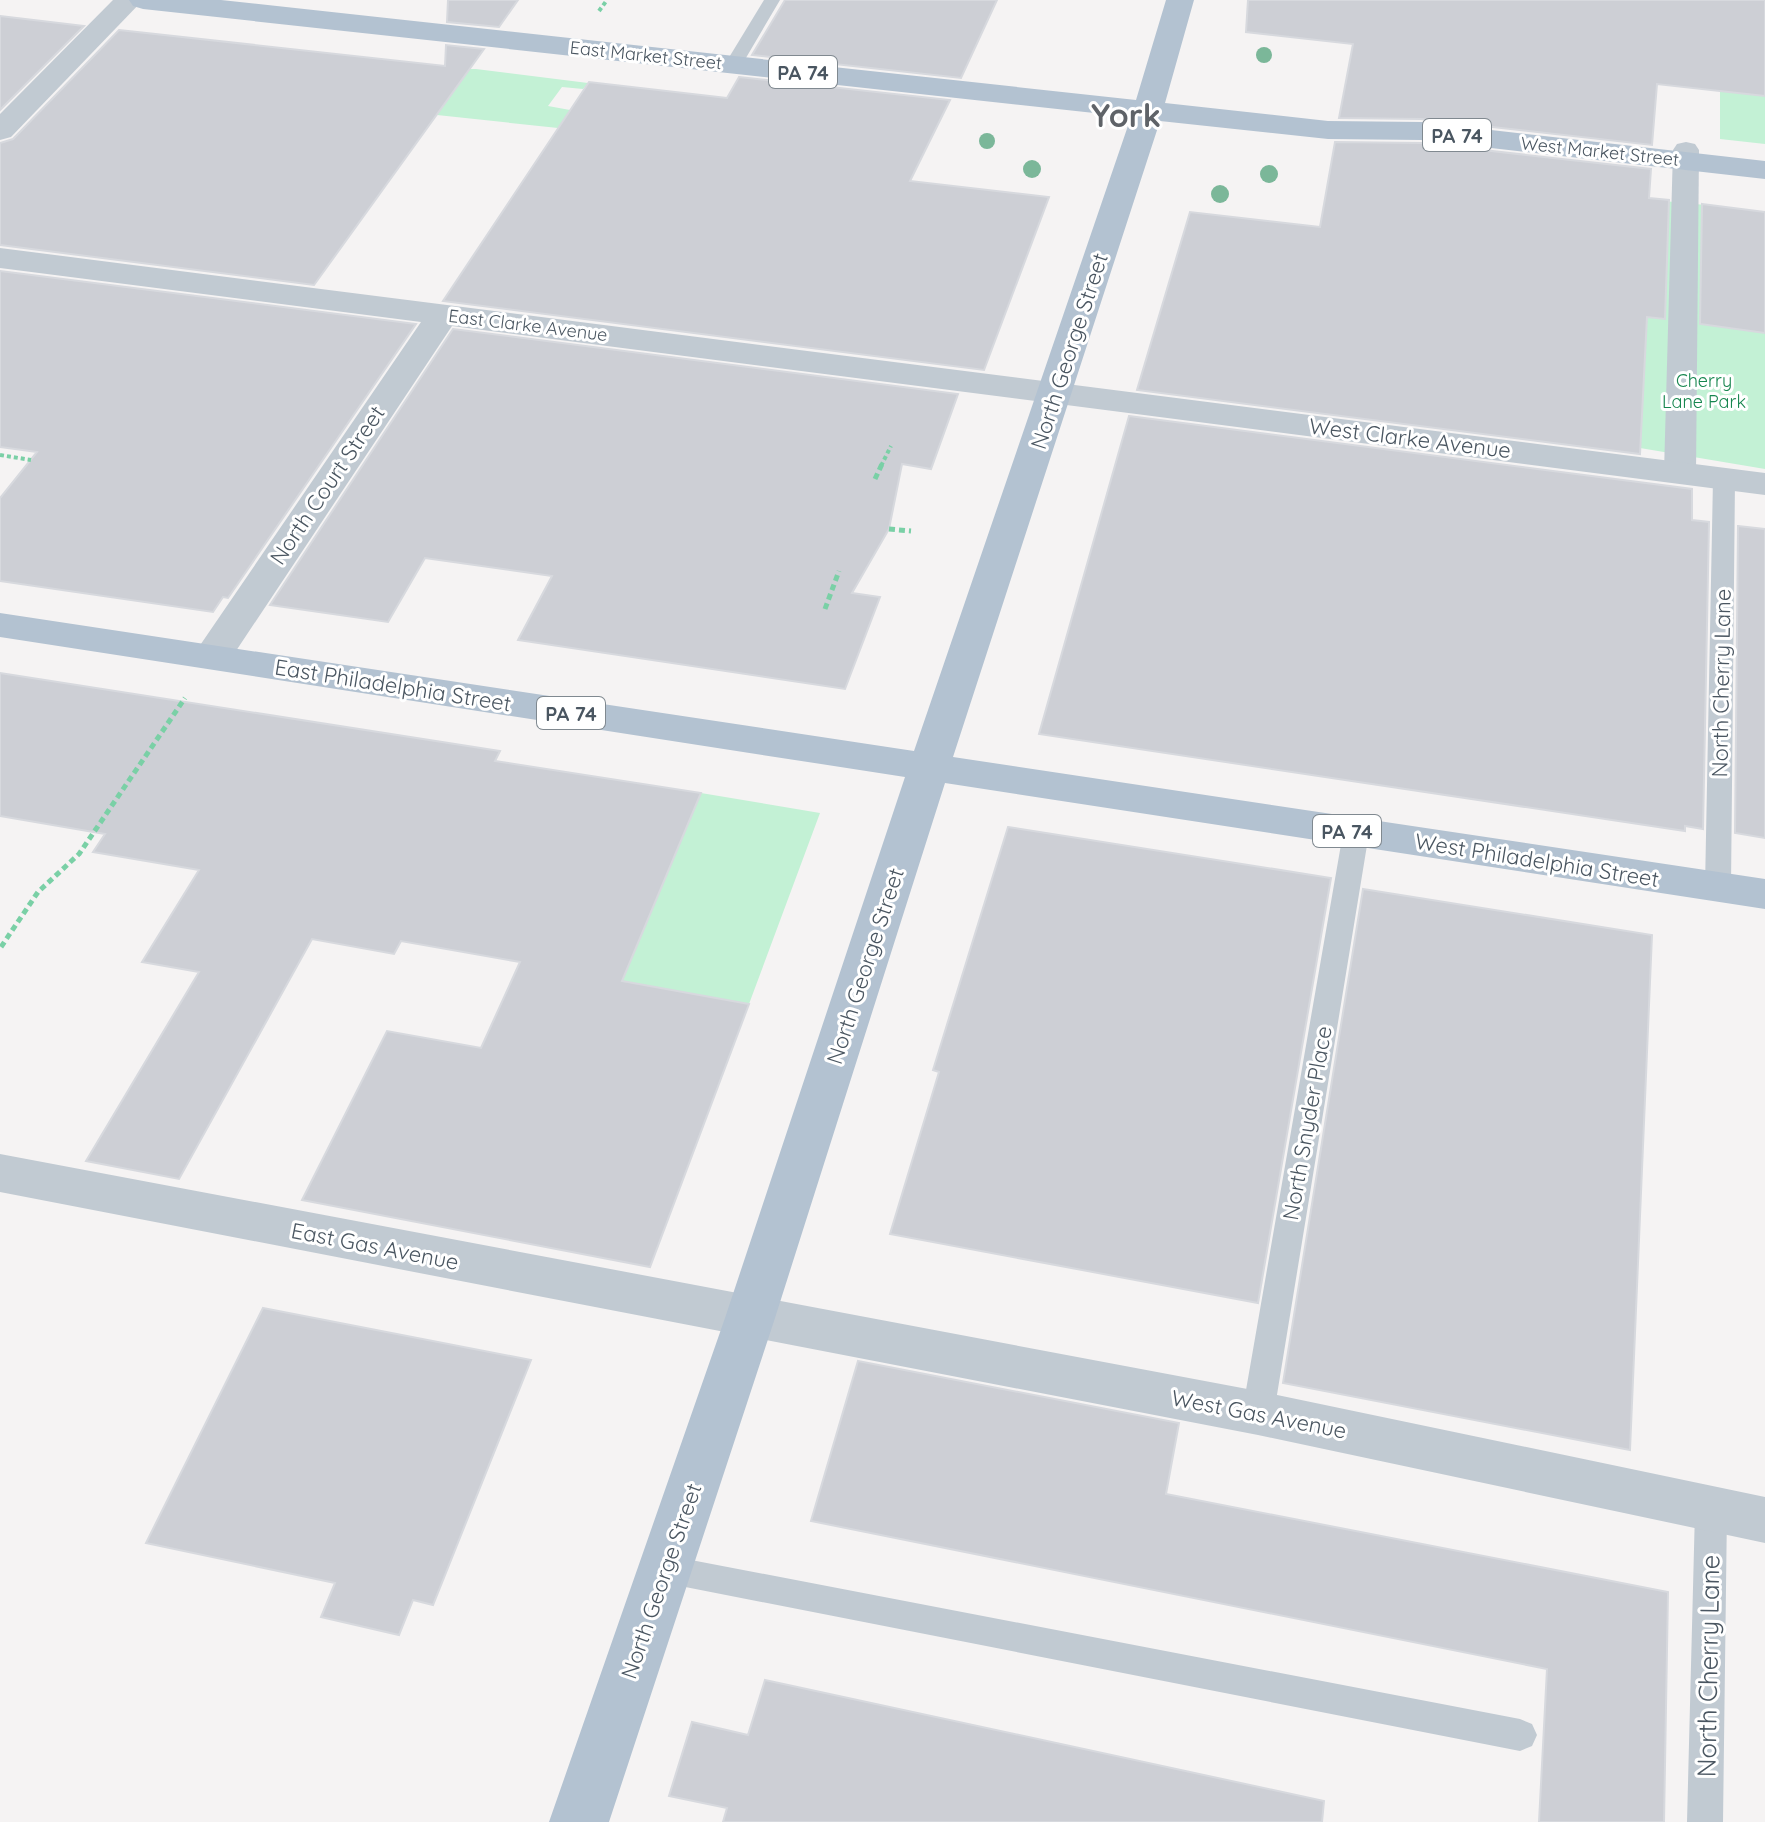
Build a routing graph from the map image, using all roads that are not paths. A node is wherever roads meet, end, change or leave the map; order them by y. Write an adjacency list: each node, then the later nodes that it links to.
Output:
1 (129, 0): 7 (street)
2 (143, 0): 5 (main road, East Market Street / PA 74)
3 (772, 0): 5 (lane)
4 (1180, 0): 6 (main road, North George Street)
5 (734, 64): 6 (main road, East Market Street / PA 74)
6 (1149, 109): 8 (main road, West Market Street / PA 74); 12 (main road, North George Street)
7 (0, 131)
8 (1686, 155): 9 (main road, West Market Street / PA 74); 13 (street)
9 (1765, 170)
10 (0, 258): 11 (street, East Clarke Avenue)
11 (443, 314): 12 (street, East Clarke Avenue); 17 (street, North Court Street)
12 (1055, 394): 13 (street, West Clarke Avenue); 18 (main road, North George Street)
13 (1680, 472): 14 (street, West Clarke Avenue)
14 (1724, 479): 15 (street, West Clarke Avenue); 20 (lane, North Cherry Lane)
15 (1765, 484)
16 (0, 625): 17 (main road, East Philadelphia Street / PA 74)
17 (212, 657): 18 (main road, East Philadelphia Street / PA 74)
18 (929, 768): 19 (main road, West Philadelphia Street / PA 74); 23 (main road, North George Street)
19 (1356, 833): 20 (main road, West Philadelphia Street / PA 74); 24 (lane, North Snyder Place)
20 (1718, 887): 21 (main road, West Philadelphia Street / PA 74)
21 (1765, 894)
22 (0, 1173): 23 (street, East Gas Avenue)
23 (750, 1318): 24 (street, West Gas Avenue); 27 (main road, North George Street)
24 (1258, 1413): 25 (street, West Gas Avenue)
25 (1711, 1510): 26 (street, West Gas Avenue); 30 (lane, North Cherry Lane)
26 (1765, 1520)
27 (665, 1569): 28 (lane); 29 (main road, North George Street)
28 (1520, 1735)
29 (579, 1822)
30 (1705, 1822)

